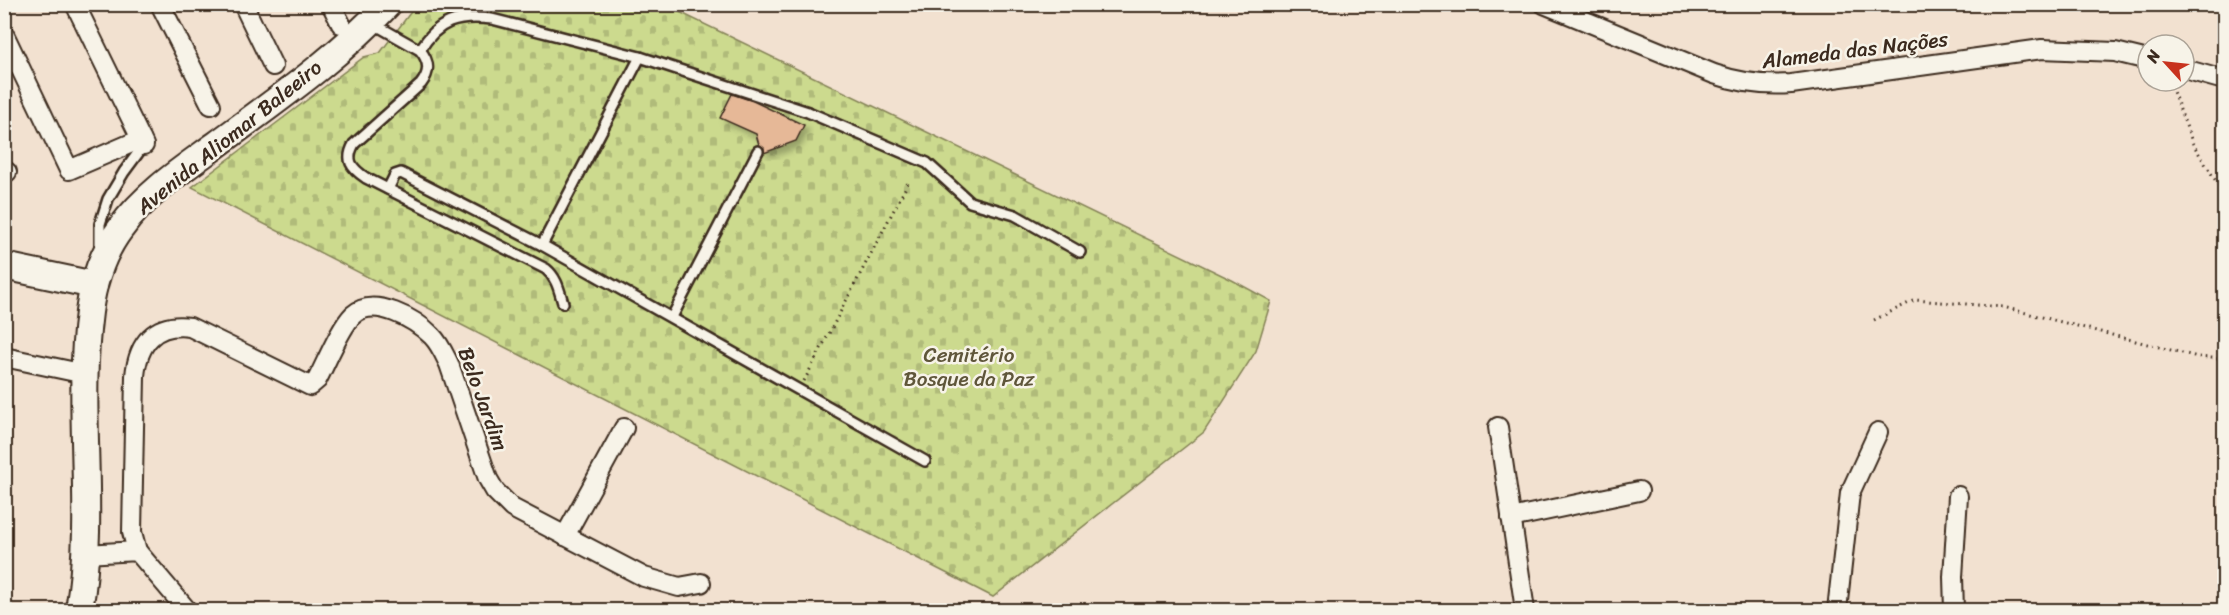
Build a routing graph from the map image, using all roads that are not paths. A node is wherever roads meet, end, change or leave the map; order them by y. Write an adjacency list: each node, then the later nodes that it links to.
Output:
1 (75, 4): 16 (street)
2 (160, 4): 15 (street)
3 (243, 4): 12 (street)
4 (330, 4): 7 (street)
5 (1544, 4): 11 (street, Alameda das Nações)
6 (380, 13): 9 (lane); 22 (main road, Avenida Aliomar Baleeiro)
7 (340, 24)
8 (4, 34): 16 (street)
9 (420, 50): 10 (lane); 18 (lane)
10 (640, 57): 19 (lane); 20 (lane)
11 (2136, 57)
12 (273, 66)
13 (2196, 72): 14 (street)
14 (2224, 80)
15 (211, 105)
16 (143, 142): 22 (lane)
17 (758, 151): 24 (lane)
18 (388, 189): 19 (lane); 23 (lane)
19 (542, 245): 24 (lane)
20 (1080, 252)
21 (4, 266): 22 (main road)
22 (97, 275): 26 (main road, Avenida Aliomar Baleeiro)
23 (563, 303)
24 (672, 317): 30 (lane)
25 (4, 357): 26 (street)
26 (85, 374): 36 (main road, Avenida Aliomar Baleeiro)
27 (1498, 427): 33 (street)
28 (624, 428): 34 (street)
29 (1878, 432): 41 (street)
30 (925, 461)
31 (1639, 491): 33 (street)
32 (1958, 496): 42 (street)
33 (1511, 518): 40 (street)
34 (565, 536): 35 (street, Belo Jardim); 37 (street, Belo Jardim)
35 (137, 551): 36 (street); 39 (street)
36 (86, 554): 38 (main road, Avenida Aliomar Baleeiro)
37 (701, 583)
38 (79, 610)
39 (187, 610)
40 (1525, 610)
41 (1837, 610)
42 (1954, 610)

